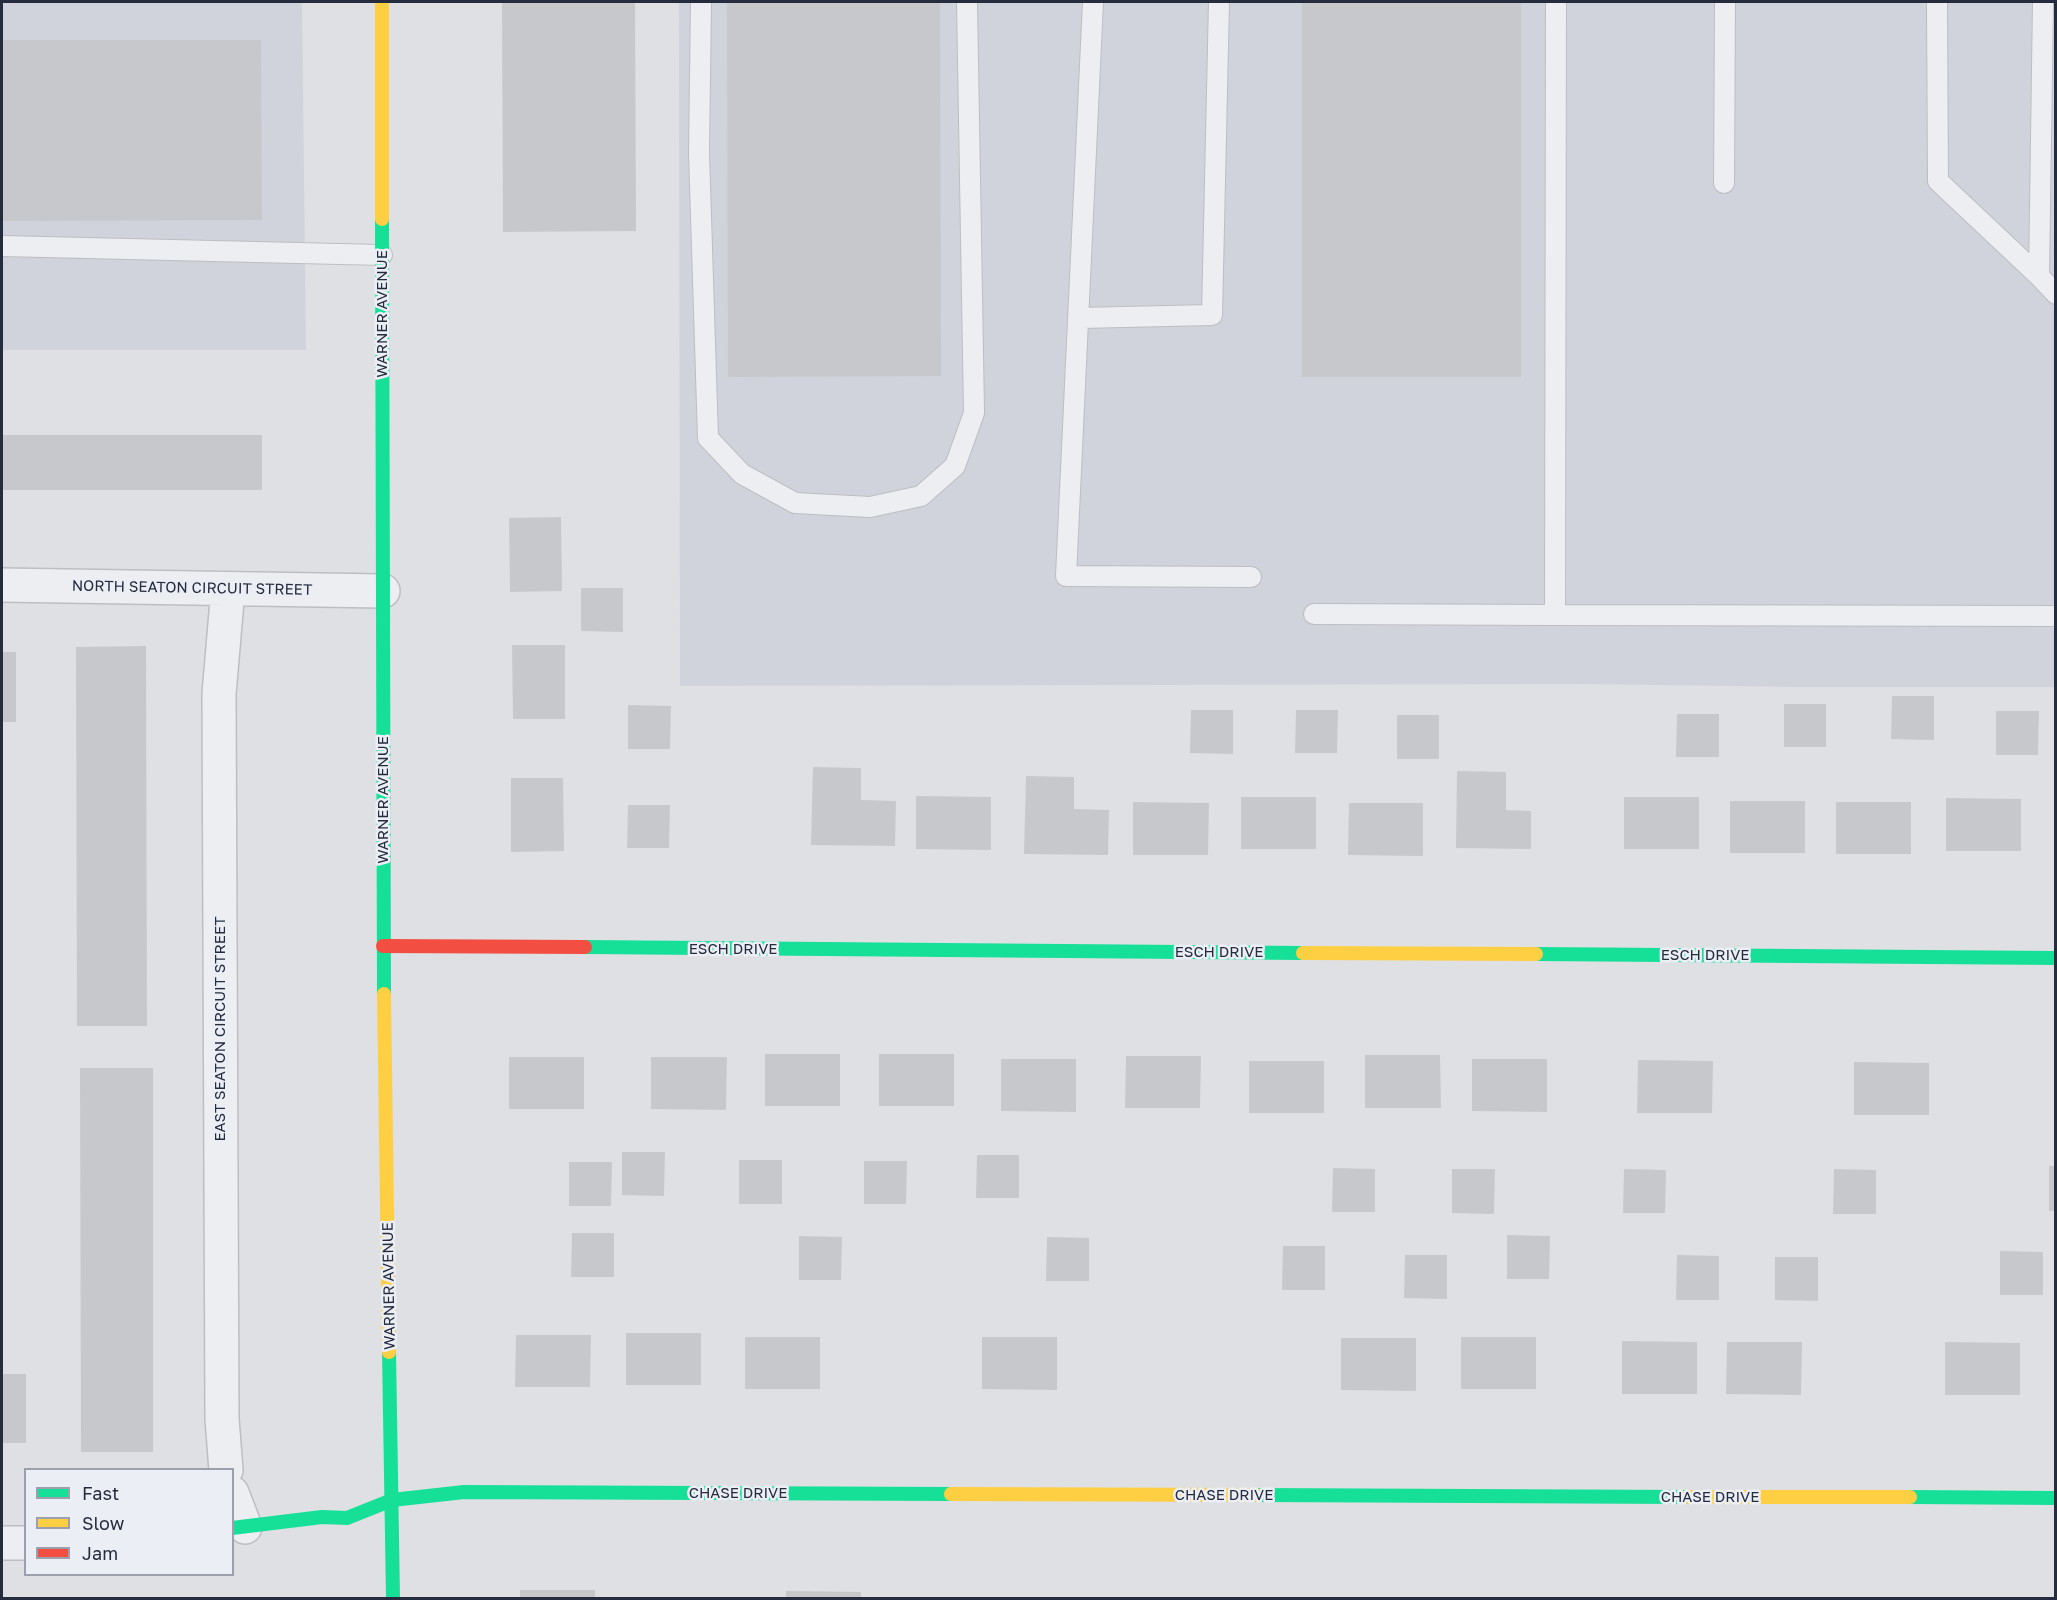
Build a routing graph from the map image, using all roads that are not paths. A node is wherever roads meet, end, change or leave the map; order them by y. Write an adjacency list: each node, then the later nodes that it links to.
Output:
1 (382, 2): 12 (street, WARNER AVENUE)
2 (701, 2): 3 (lane)
3 (967, 2)
4 (1093, 2): 15 (lane)
5 (1219, 2): 15 (lane)
6 (1556, 2): 21 (lane)
7 (1725, 2): 10 (lane)
8 (1937, 2): 13 (lane)
9 (2043, 2): 13 (lane)
10 (1724, 183)
11 (2, 246): 12 (lane)
12 (382, 255): 19 (street, WARNER AVENUE)
13 (2039, 276): 14 (lane)
14 (2055, 294)
15 (1079, 318): 16 (lane)
16 (1251, 577)
17 (2, 585): 18 (street, NORTH SEATON CIRCUIT STREET)
18 (228, 590): 19 (street, NORTH SEATON CIRCUIT STREET); 25 (street, EAST SEATON CIRCUIT STREET)
19 (383, 591): 23 (street, WARNER AVENUE)
20 (1314, 614): 21 (lane)
21 (1555, 615): 22 (lane)
22 (2055, 616)
23 (383, 946): 24 (street, ESCH DRIVE); 27 (street, WARNER AVENUE)
24 (2055, 958)
25 (226, 1468)
26 (2055, 1498): 27 (street, CHASE DRIVE)
27 (392, 1500): 29 (street, CHASE DRIVE); 32 (street, WARNER AVENUE)
28 (234, 1502): 29 (street)
29 (239, 1527)
30 (2, 1543): 31 (street)
31 (24, 1543)
32 (393, 1599)

